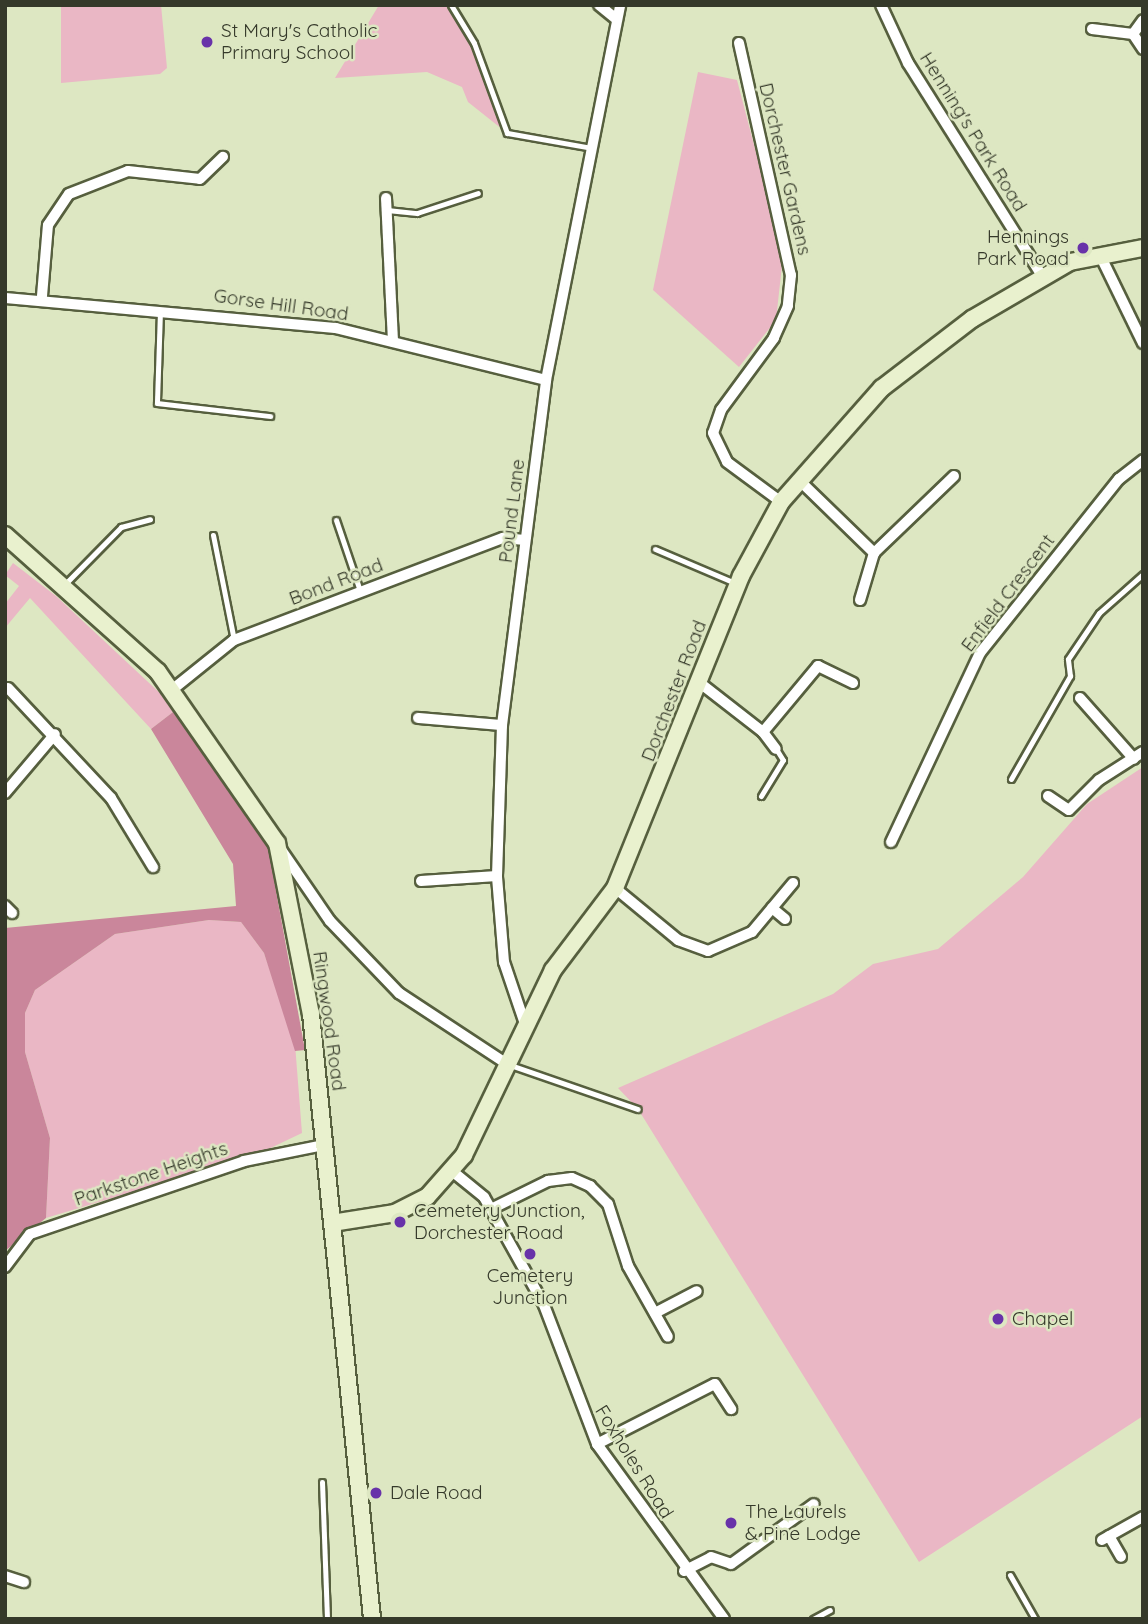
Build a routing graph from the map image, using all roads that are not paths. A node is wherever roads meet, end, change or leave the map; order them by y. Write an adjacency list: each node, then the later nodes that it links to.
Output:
1 (451, 5): 11 (lane)
2 (599, 5): 5 (street)
3 (620, 5): 5 (street, Pound Lane)
4 (881, 5): 18 (street, Henning's Park Road)
5 (617, 19): 11 (street, Pound Lane)
6 (1143, 20): 8 (street)
7 (1091, 29): 8 (street)
8 (1133, 34): 10 (street)
9 (740, 43): 29 (street, Dorchester Gardens)
10 (1143, 49)
11 (593, 148): 24 (street, Pound Lane)
12 (223, 158): 19 (street)
13 (478, 193): 15 (lane)
14 (386, 198): 15 (street)
15 (386, 210): 22 (street)
16 (1143, 248): 17 (street, Dorchester Road)
17 (1100, 255): 18 (street, Dorchester Road); 23 (street)
18 (1041, 274): 28 (street, Dorchester Road)
19 (41, 296): 20 (street, Gorse Hill Road); 21 (street, Gorse Hill Road)
20 (5, 298)
21 (160, 308): 22 (street, Gorse Hill Road); 25 (lane)
22 (393, 342): 24 (street, Gorse Hill Road)
23 (1143, 343)
24 (546, 380): 34 (street, Pound Lane)
25 (270, 416)
26 (1143, 460): 58 (street, Enfield Crescent)
27 (954, 476): 36 (street)
28 (799, 480): 29 (street, Dorchester Road); 36 (street)
29 (780, 502): 39 (street, Dorchester Road)
30 (150, 519): 38 (lane)
31 (336, 520): 40 (lane)
32 (5, 535): 38 (street, Ringwood Road)
33 (212, 535): 42 (lane)
34 (526, 540): 40 (street, Bond Road); 49 (street, Pound Lane)
35 (655, 549): 39 (lane)
36 (874, 553): 41 (street)
37 (1143, 573): 54 (lane)
38 (65, 584): 46 (street, Ringwood Road)
39 (738, 585): 44 (street, Dorchester Road)
40 (360, 591): 42 (street, Bond Road)
41 (860, 600)
42 (234, 640): 46 (street, Bond Road)
43 (853, 682): 50 (street)
44 (700, 684): 50 (street); 64 (street, Dorchester Road)
45 (8, 688): 51 (street)
46 (173, 689): 59 (street, Ringwood Road)
47 (1080, 698): 53 (street)
48 (418, 718): 49 (street)
49 (502, 725): 61 (street, Pound Lane)
50 (763, 732): 52 (street)
51 (55, 734): 55 (street); 60 (street)
52 (776, 749): 56 (lane)
53 (1138, 756): 57 (street)
54 (1011, 779)
55 (5, 793)
56 (761, 796)
57 (1048, 796)
58 (891, 842)
59 (277, 843): 68 (street); 70 (street, Ringwood Road)
60 (153, 867)
61 (498, 876): 62 (street); 67 (street, Pound Lane)
62 (421, 881)
63 (793, 883): 65 (street)
64 (615, 888): 65 (street); 67 (street, Dorchester Road)
65 (772, 908): 66 (street)
66 (785, 919)
67 (525, 1024): 68 (street, Dorchester Road)
68 (508, 1064): 69 (lane); 71 (street, Dorchester Road)
69 (638, 1109)
70 (324, 1145): 73 (street, Ringwood Road); 74 (street, Parkstone Heights)
71 (452, 1171): 72 (street, Foxholes Road); 73 (street, Dorchester Road)
72 (491, 1209): 76 (street); 79 (street, Foxholes Road)
73 (332, 1223): 90 (street, Ringwood Road)
74 (5, 1267)
75 (697, 1292): 76 (street)
76 (655, 1313): 77 (street)
77 (668, 1337)
78 (731, 1409): 79 (street)
79 (597, 1444): 84 (street, Foxholes Road)
80 (322, 1482): 89 (lane)
81 (814, 1504): 84 (street)
82 (1143, 1517): 83 (street)
83 (1121, 1557)
84 (684, 1571): 91 (street, Foxholes Road)
85 (1010, 1575): 93 (lane)
86 (5, 1576): 87 (street)
87 (24, 1582)
88 (830, 1610): 92 (lane)
89 (327, 1619)
90 (372, 1619)
91 (724, 1619)
92 (813, 1619)
93 (1035, 1619)

